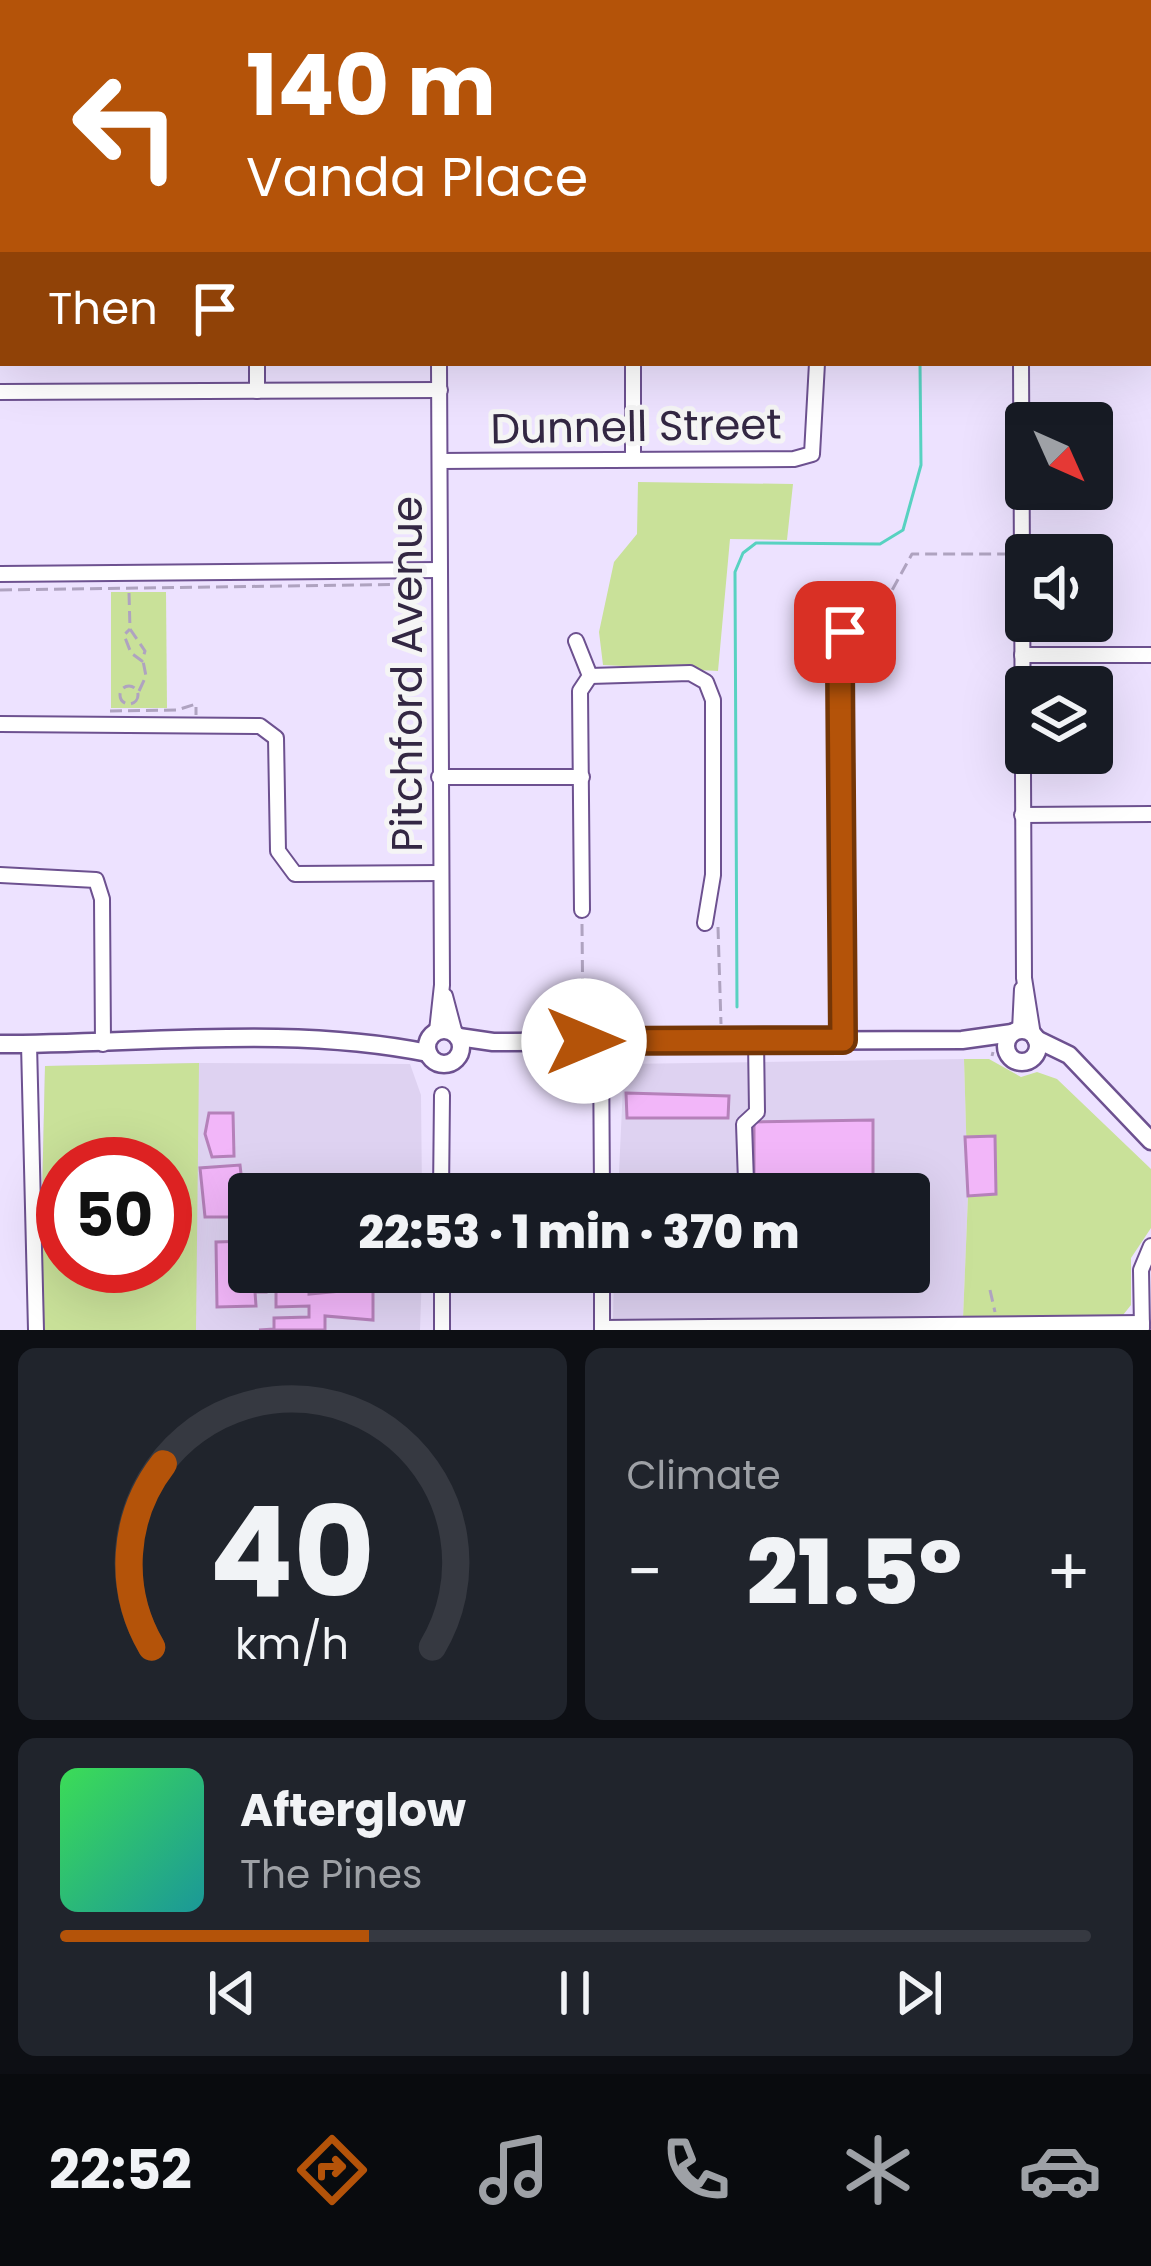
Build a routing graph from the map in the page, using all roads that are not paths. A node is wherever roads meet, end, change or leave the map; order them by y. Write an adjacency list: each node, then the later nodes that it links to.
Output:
1 (257, 366): 7 (street)
2 (439, 366): 6 (street, Pitchford Avenue)
3 (633, 366): 9 (street)
4 (817, 366): 9 (street, Dunnell Street)
5 (1021, 366): 16 (street)
6 (440, 390): 7 (street); 10 (street, Pitchford Avenue)
7 (257, 391): 8 (street)
8 (0, 392)
9 (633, 457): 10 (street, Dunnell Street)
10 (440, 461): 11 (street, Pitchford Avenue)
11 (432, 570): 12 (street); 19 (street, Pitchford Avenue)
12 (0, 574)
13 (845, 632): 30 (street)
14 (576, 640): 17 (street)
15 (1151, 655): 16 (street)
16 (1022, 656): 22 (street)
17 (590, 676): 20 (street); 28 (street)
18 (0, 724): 24 (street)
19 (439, 777): 20 (street); 24 (street, Pitchford Avenue)
20 (581, 777): 27 (street)
21 (1151, 814): 22 (street)
22 (1022, 815): 37 (street)
23 (106, 866): 26 (street)
24 (441, 873): 29 (street, Pitchford Avenue)
25 (0, 875): 26 (street)
26 (96, 880): 36 (street)
27 (582, 910)
28 (712, 925)
29 (442, 1038): 33 (main road); 36 (main road); 38 (main road); 38 (main road)
30 (843, 1040): 32 (main road); 37 (main road)
31 (601, 1041): 32 (main road); 33 (main road); 42 (street)
32 (756, 1041): 43 (street)
33 (493, 1042): 38 (main road)
34 (0, 1044): 35 (main road)
35 (29, 1044): 36 (main road); 49 (street)
36 (103, 1044)
37 (1016, 1044): 40 (main road)
38 (459, 1057)
39 (442, 1095): 41 (street)
40 (1151, 1141)
41 (441, 1173)
42 (602, 1173)
43 (746, 1173)
44 (1151, 1246): 47 (street)
45 (442, 1293): 50 (street)
46 (602, 1293): 48 (street)
47 (1142, 1327): 48 (street)
48 (602, 1329)
49 (36, 1330)
50 (442, 1330)

